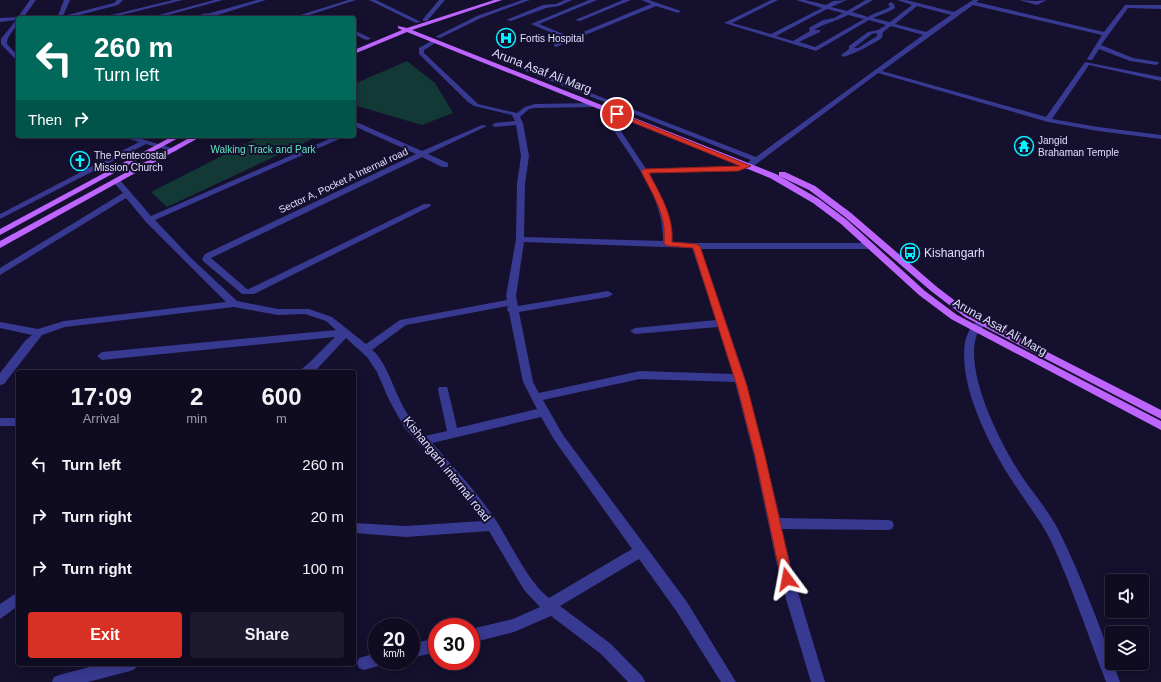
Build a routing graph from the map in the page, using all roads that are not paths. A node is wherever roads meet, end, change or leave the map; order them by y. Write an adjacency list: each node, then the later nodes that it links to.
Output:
1 (33, 0): 40 (street)
2 (67, 0): 41 (street)
3 (120, 0): 42 (street)
4 (180, 0): 33 (street); 43 (street)
5 (220, 0): 33 (street)
6 (263, 0): 45 (street)
7 (353, 0): 46 (street)
8 (372, 0): 52 (street)
9 (442, 0): 53 (street)
10 (490, 0): 53 (main road)
11 (499, 0): 53 (main road)
12 (527, 0): 63 (street)
13 (554, 0): 32 (street)
14 (569, 0): 32 (street)
15 (594, 0): 64 (street)
16 (628, 0): 51 (street)
17 (644, 0): 29 (street)
18 (775, 0): 61 (street)
19 (799, 0): 26 (street)
20 (844, 0): 27 (street)
21 (870, 0): 37 (street)
22 (897, 0): 31 (street)
23 (900, 0): 30 (street)
24 (1022, 0): 25 (street)
25 (1044, 0)
26 (807, 1): 35 (street)
27 (834, 1): 35 (street)
28 (974, 1): 39 (street); 59 (street)
29 (656, 4): 36 (street); 64 (street)
30 (916, 4): 39 (street); 55 (street)
31 (885, 5): 38 (street); 38 (street)
32 (545, 6): 50 (street)
33 (193, 7): 44 (street); 45 (street)
34 (1161, 7): 59 (street)
35 (827, 8): 37 (street); 61 (street)
36 (678, 11)
37 (848, 13): 48 (street); 66 (street)
38 (878, 13): 48 (street)
39 (954, 14): 58 (street)
40 (21, 16)
41 (62, 16)
42 (69, 16)
43 (111, 16)
44 (159, 16)
45 (208, 16)
46 (301, 16)
47 (16, 18): 49 (street)
48 (869, 18): 55 (street); 66 (street)
49 (0, 20)
50 (509, 20)
51 (578, 20)
52 (418, 22): 53 (main road); 56 (main road)
53 (427, 22): 56 (main road); 56 (main road)
54 (16, 24): 67 (street)
55 (890, 24): 58 (street); 72 (street)
56 (411, 29): 60 (main road); 60 (main road); 62 (main road); 63 (main road, Aruna Asaf Ali Marg)
57 (356, 33): 62 (street)
58 (927, 34): 76 (street)
59 (1105, 34): 69 (street)
60 (390, 36): 70 (main road)
61 (771, 36): 66 (street)
62 (368, 39): 65 (main road)
63 (437, 39): 78 (main road, Aruna Asaf Ali Marg); 80 (street); 96 (main road, Aruna Asaf Ali Marg)
64 (571, 39): 68 (street)
65 (356, 43)
66 (793, 43)
67 (2, 45): 71 (street)
68 (556, 45)
69 (1098, 46): 73 (street); 75 (street)
70 (356, 51)
71 (15, 53)
72 (844, 55)
73 (1090, 59)
74 (506, 62): 96 (street)
75 (1156, 63)
76 (876, 71): 81 (street); 96 (street)
77 (1161, 79): 81 (street)
78 (594, 105): 79 (main road, Aruna Asaf Ali Marg); 80 (street)
79 (603, 108): 96 (main road, Aruna Asaf Ali Marg); 98 (street)
80 (518, 119): 83 (street); 105 (street)
81 (1048, 120): 87 (street)
82 (356, 124): 85 (street, Sector A, Pocket A Internal road)
83 (495, 125)
84 (484, 126): 95 (street)
85 (363, 127): 86 (street); 95 (street, Sector A, Pocket A Internal road)
86 (356, 130)
87 (1161, 136)
88 (131, 138): 92 (street)
89 (175, 138): 93 (main road)
90 (195, 138): 94 (main road)
91 (337, 138): 103 (street)
92 (145, 142): 93 (street); 102 (street)
93 (159, 147): 94 (street); 104 (main road)
94 (174, 150): 99 (main road)
95 (422, 154): 97 (street); 101 (street, Sector A, Pocket A Internal road)
96 (753, 163): 98 (street); 109 (main road, Aruna Asaf Ali Marg); 116 (main road, Aruna Asaf Ali Marg)
97 (445, 164)
98 (644, 171): 106 (street)
99 (117, 182): 100 (street); 107 (main road)
100 (127, 194): 103 (street); 110 (street)
101 (427, 206)
102 (0, 217)
103 (149, 220): 112 (street)
104 (0, 232)
105 (520, 239): 106 (street); 113 (street)
106 (668, 244): 108 (street)
107 (0, 245)
108 (696, 246): 109 (street); 114 (street)
109 (872, 246): 116 (main road, Aruna Asaf Ali Marg)
110 (0, 272)
111 (608, 294): 113 (street)
112 (234, 304): 118 (street); 119 (street, Kishangarh internal road)
113 (512, 306): 120 (street); 127 (street)
114 (722, 323): 117 (street); 124 (street)
115 (0, 325): 118 (street)
116 (978, 326): 129 (main road, Aruna Asaf Ali Marg); 132 (main road, Aruna Asaf Ali Marg); 149 (street)
117 (635, 330)
118 (38, 333): 123 (street)
119 (345, 333): 120 (street, Kishangarh internal road); 121 (street); 122 (street)
120 (366, 349): 134 (street, Kishangarh internal road)
121 (102, 356)
122 (306, 370)
123 (4, 372): 125 (street)
124 (740, 378): 127 (street); 135 (street)
125 (0, 381)
126 (443, 390): 133 (street)
127 (536, 398): 128 (street)
128 (544, 412): 133 (street); 139 (street)
129 (1161, 415)
130 (0, 422): 131 (street)
131 (16, 422)
132 (1161, 426)
133 (453, 434): 134 (street)
134 (423, 441): 136 (street, Kishangarh internal road)
135 (775, 523): 137 (street); 148 (street)
136 (492, 525): 138 (street); 141 (street, Kishangarh internal road)
137 (888, 526)
138 (356, 528)
139 (640, 551): 141 (street); 147 (street)
140 (16, 600): 142 (street)
141 (549, 607): 143 (street); 146 (street, Kishangarh internal road)
142 (0, 612)
143 (480, 634)
144 (122, 666): 145 (street)
145 (59, 682)
146 (638, 682)
147 (729, 682)
148 (818, 682)
149 (1113, 682)

